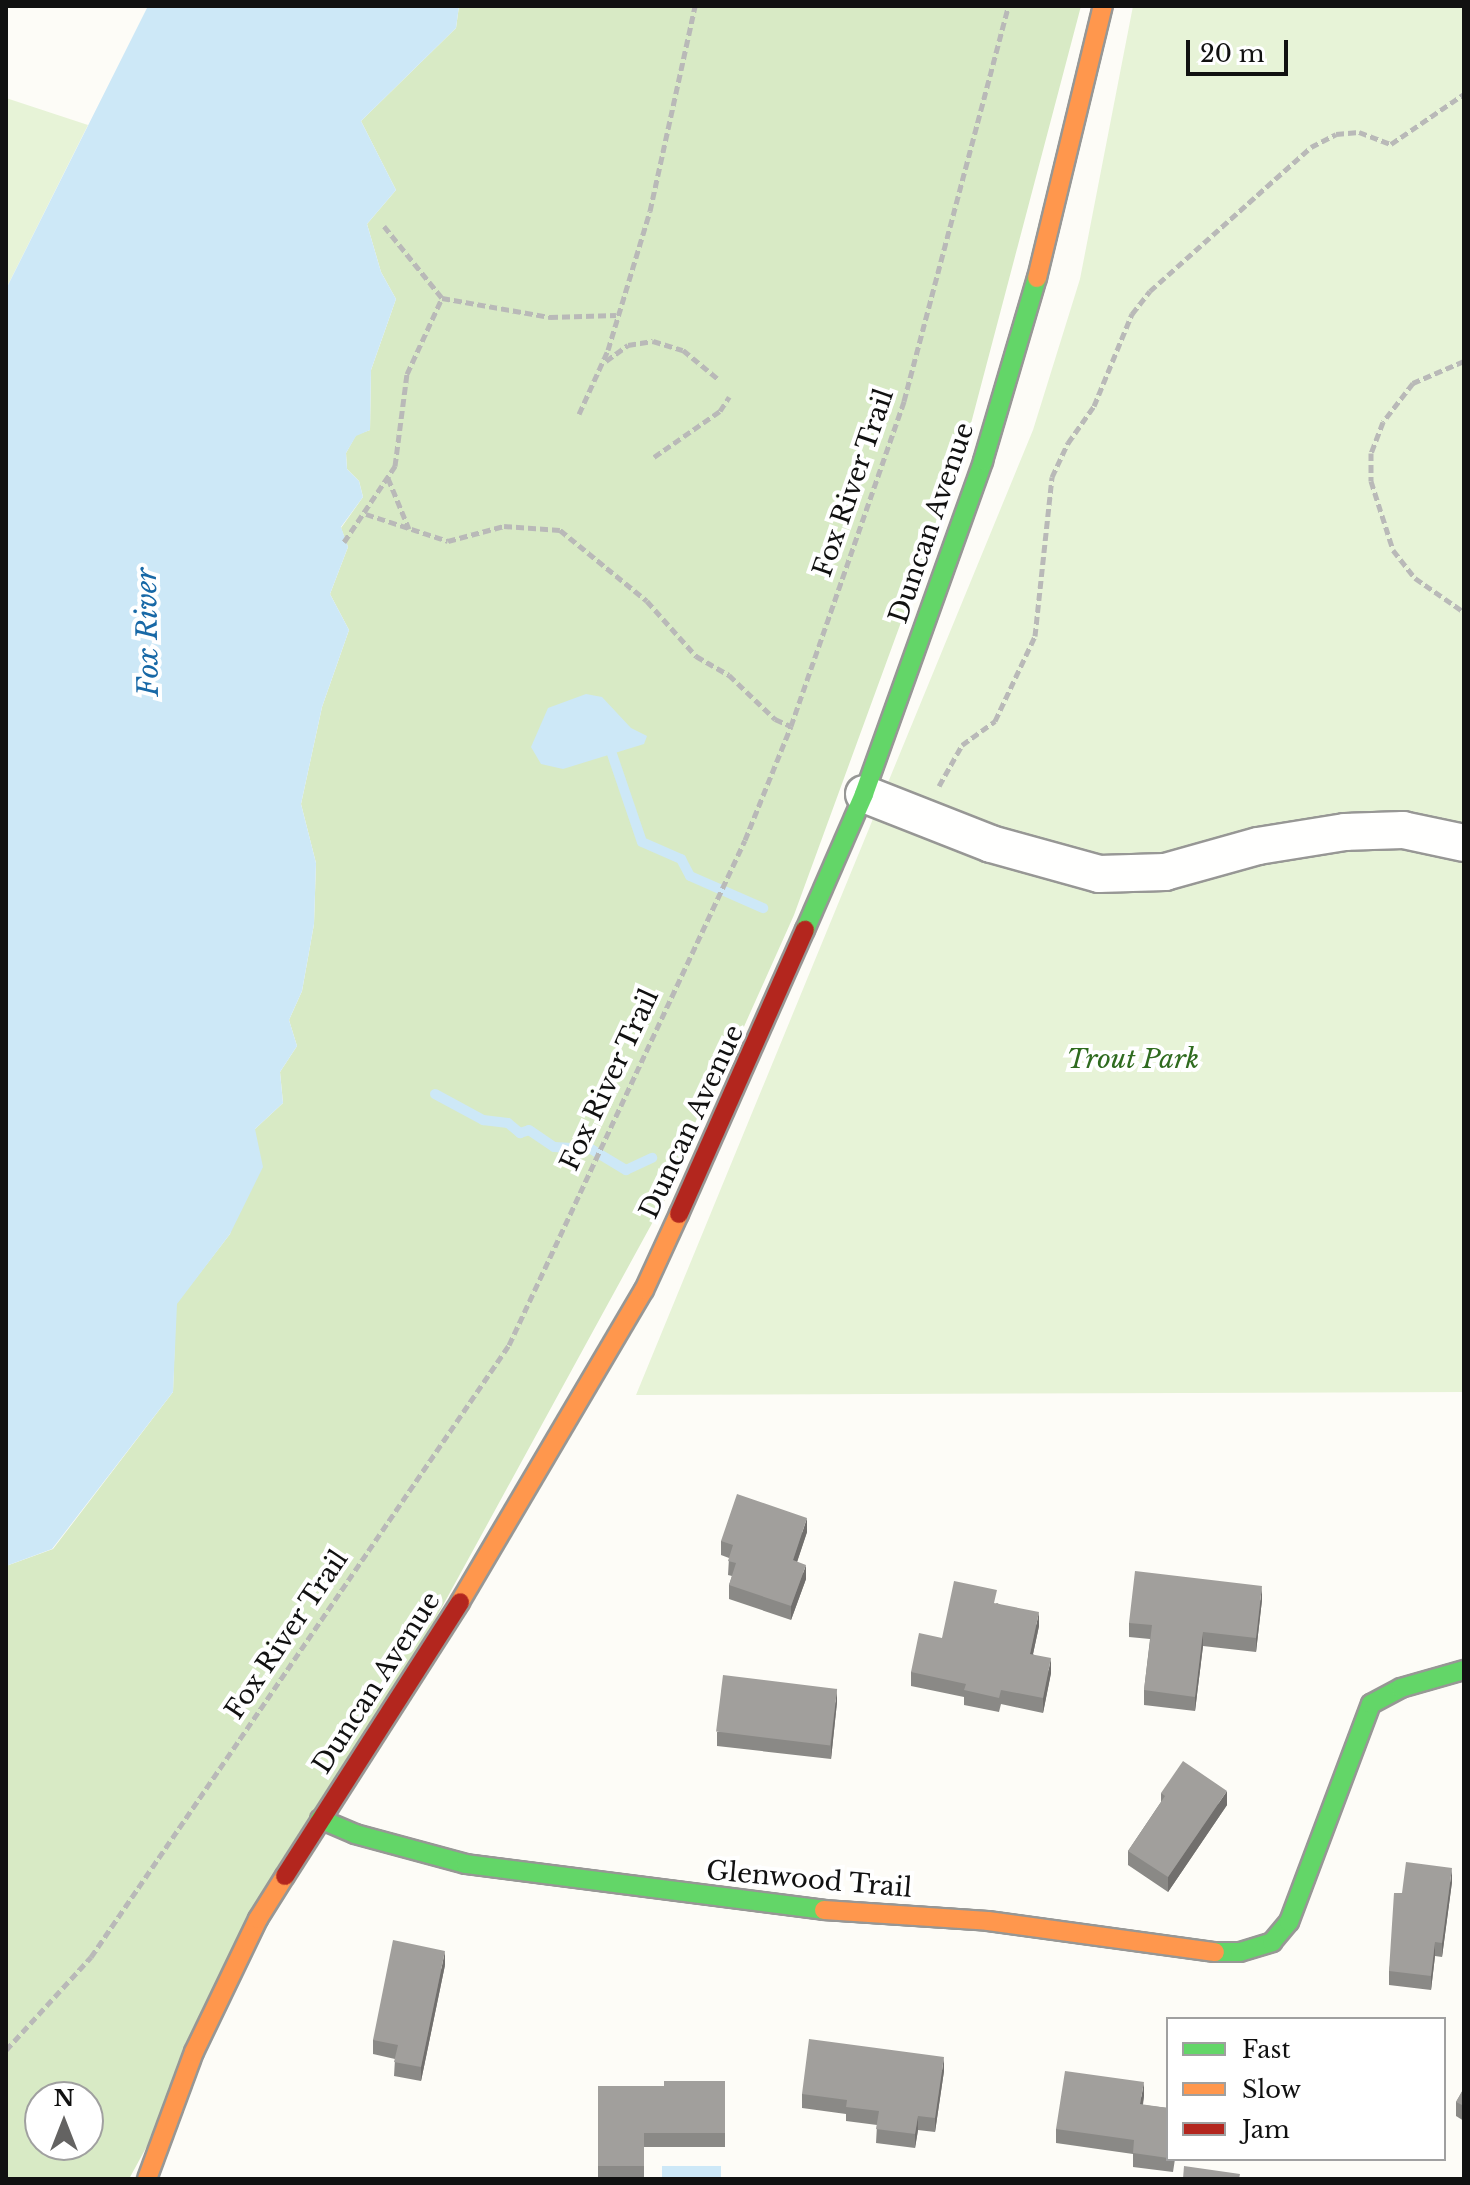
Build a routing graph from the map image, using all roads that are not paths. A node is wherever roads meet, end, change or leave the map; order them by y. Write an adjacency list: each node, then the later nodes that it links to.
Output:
1 (1103, 6): 2 (street, Duncan Avenue)
2 (864, 794): 3 (street); 5 (street, Duncan Avenue)
3 (1464, 843)
4 (1464, 1670): 5 (street, Glenwood Trail)
5 (320, 1819): 6 (street, Duncan Avenue)
6 (147, 2179)

